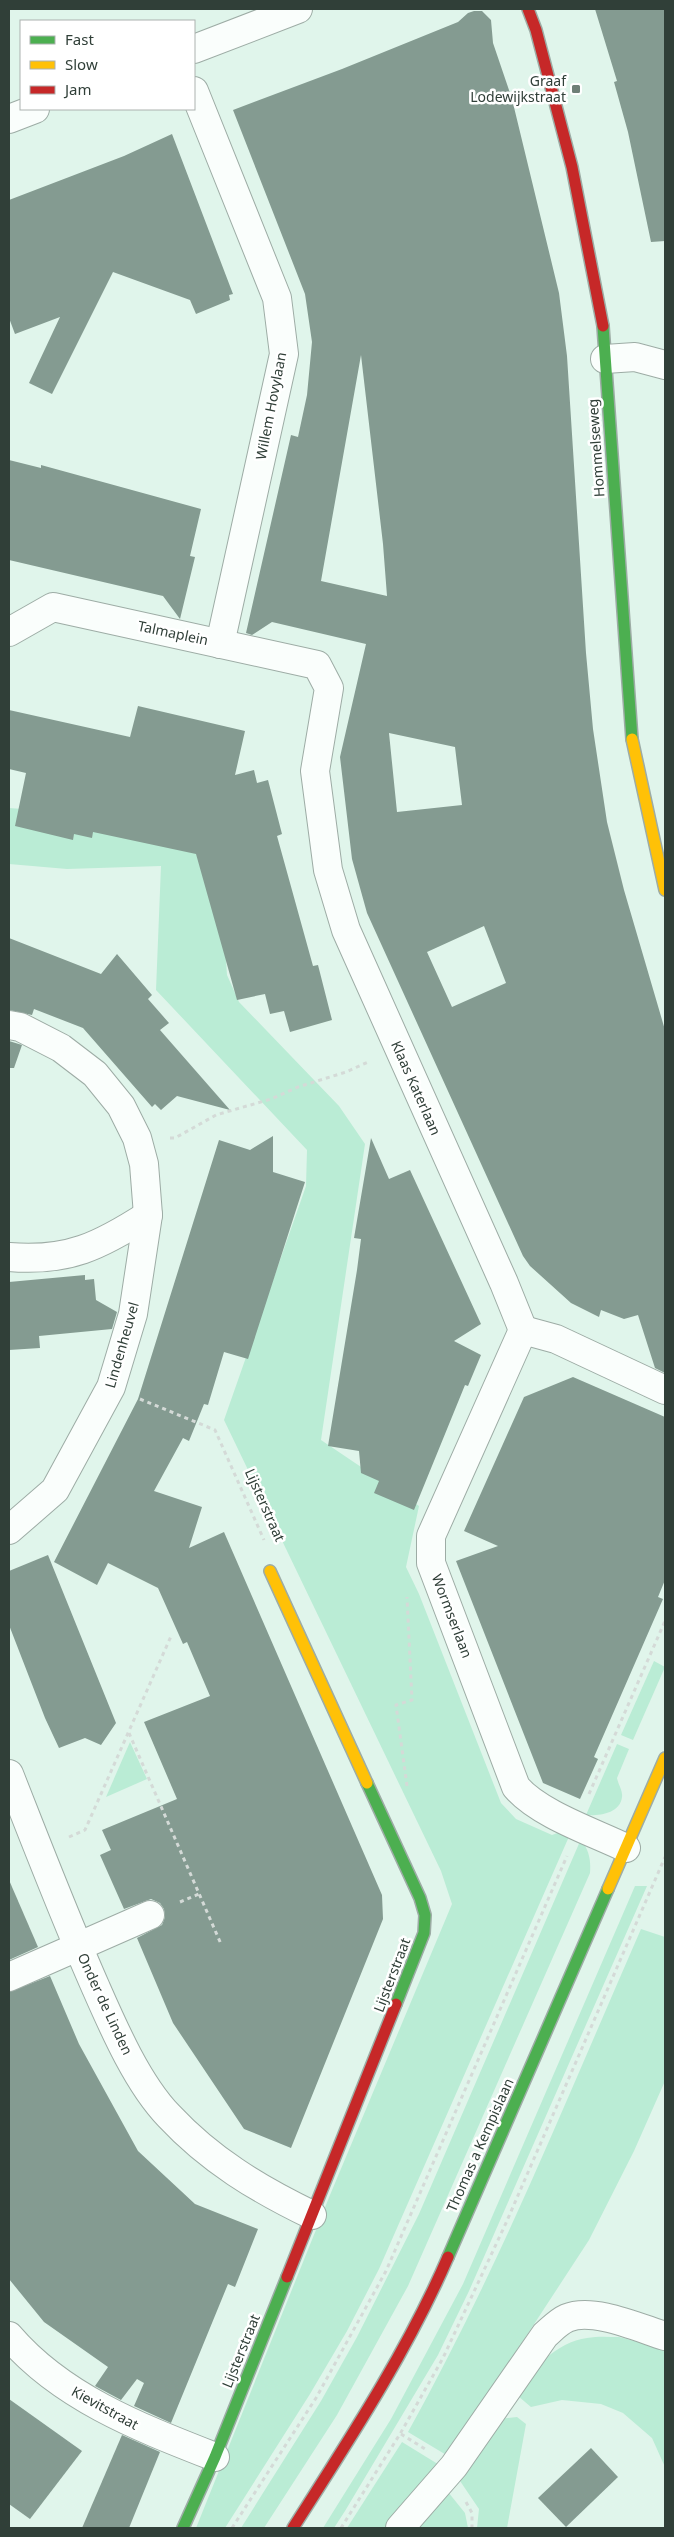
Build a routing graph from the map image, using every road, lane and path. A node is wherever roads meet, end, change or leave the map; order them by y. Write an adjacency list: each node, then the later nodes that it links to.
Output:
1 (298, 9): 3 (street)
2 (528, 9): 7 (street, Hommelseweg)
3 (195, 49)
4 (195, 94): 10 (street, Willem Hovylaan)
5 (32, 110): 6 (street)
6 (9, 119)
7 (604, 359): 8 (street); 12 (street, Hommelseweg)
8 (665, 365)
9 (9, 632): 10 (street, Talmaplein)
10 (220, 644): 11 (street, Talmaplein)
11 (329, 688): 18 (street, Klaas Katerlaan)
12 (665, 890)
13 (9, 1025): 15 (street, Lindenheuvel)
14 (377, 1059): 15 (path)
15 (137, 1138): 16 (street, Lindenheuvel)
16 (148, 1215): 17 (street); 19 (street, Lindenheuvel)
17 (9, 1257)
18 (523, 1330): 20 (street); 30 (street, Wormserlaan)
19 (111, 1387): 21 (street, Lindenheuvel); 22 (path, Lijsterstraat)
20 (665, 1390)
21 (9, 1530)
22 (270, 1571): 37 (street, Lijsterstraat)
23 (407, 1589): 29 (path)
24 (665, 1621): 30 (path)
25 (172, 1634): 26 (path)
26 (128, 1733): 32 (path); 34 (path)
27 (665, 1758): 31 (street, Thomas a Kempislaan)
28 (9, 1774): 32 (street, Onder de Linden)
29 (407, 1792)
30 (580, 1826): 31 (street, Wormserlaan); 44 (path)
31 (626, 1848): 45 (street, Thomas a Kempislaan)
32 (40, 1851): 35 (street, Onder de Linden)
33 (150, 1915): 35 (street, Onder de Linden)
34 (221, 1944)
35 (78, 1947): 36 (street); 37 (street, Onder de Linden)
36 (9, 1978)
37 (312, 2215): 42 (street, Lijsterstraat)
38 (9, 2336): 42 (street, Kievitstraat)
39 (665, 2336): 46 (street)
40 (400, 2434): 41 (path)
41 (406, 2436)
42 (215, 2457): 43 (street, Lijsterstraat)
43 (183, 2528)
44 (232, 2528)
45 (293, 2528)
46 (400, 2528)

